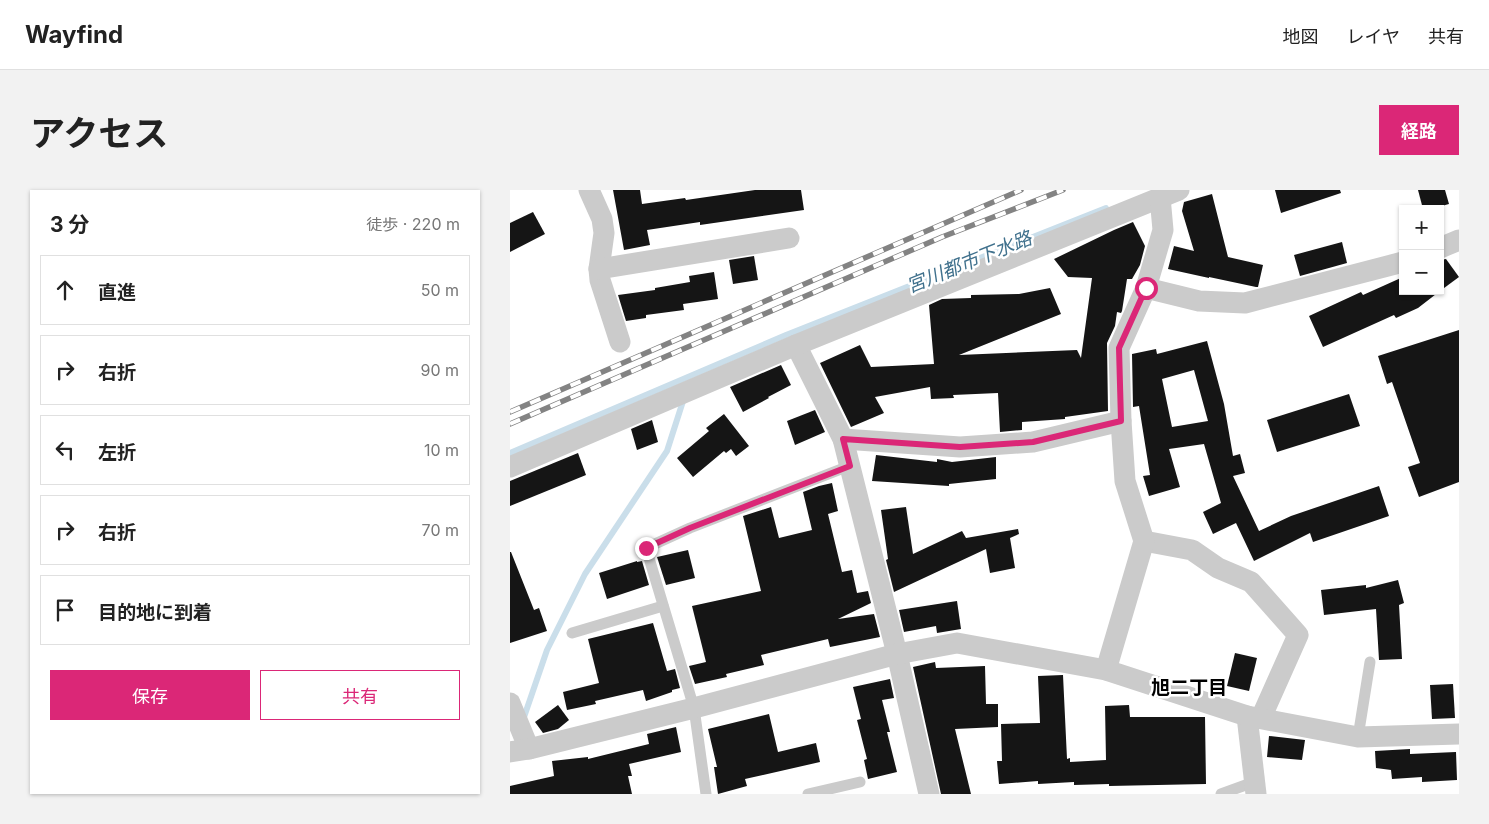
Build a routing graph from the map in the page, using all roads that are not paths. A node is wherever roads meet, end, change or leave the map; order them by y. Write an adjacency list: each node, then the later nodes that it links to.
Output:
1 (589, 190): 7 (street)
2 (1170, 194): 8 (street); 10 (street)
3 (789, 238): 7 (street)
4 (1459, 240): 5 (street)
5 (1444, 246)
6 (1399, 263): 8 (street)
7 (598, 269): 9 (street)
8 (1146, 288): 11 (street)
9 (620, 342)
10 (796, 345): 12 (street); 14 (street)
11 (1121, 421): 12 (street); 15 (street)
12 (843, 439): 13 (street)
13 (850, 466): 16 (lane); 18 (street)
14 (510, 467)
15 (1144, 541): 20 (street); 23 (street)
16 (663, 606): 17 (lane); 22 (lane)
17 (572, 633)
18 (897, 654): 20 (street); 22 (street); 31 (street)
19 (1370, 662): 25 (lane)
20 (1106, 670): 23 (street)
21 (510, 703): 26 (street)
22 (694, 708): 26 (street); 29 (lane)
23 (1254, 717): 25 (street); 28 (street)
24 (1459, 734): 25 (street)
25 (1358, 737)
26 (519, 751)
27 (860, 782): 30 (lane)
28 (1255, 788): 32 (lane)
29 (706, 794)
30 (808, 794)
31 (930, 794)
32 (1221, 794)

